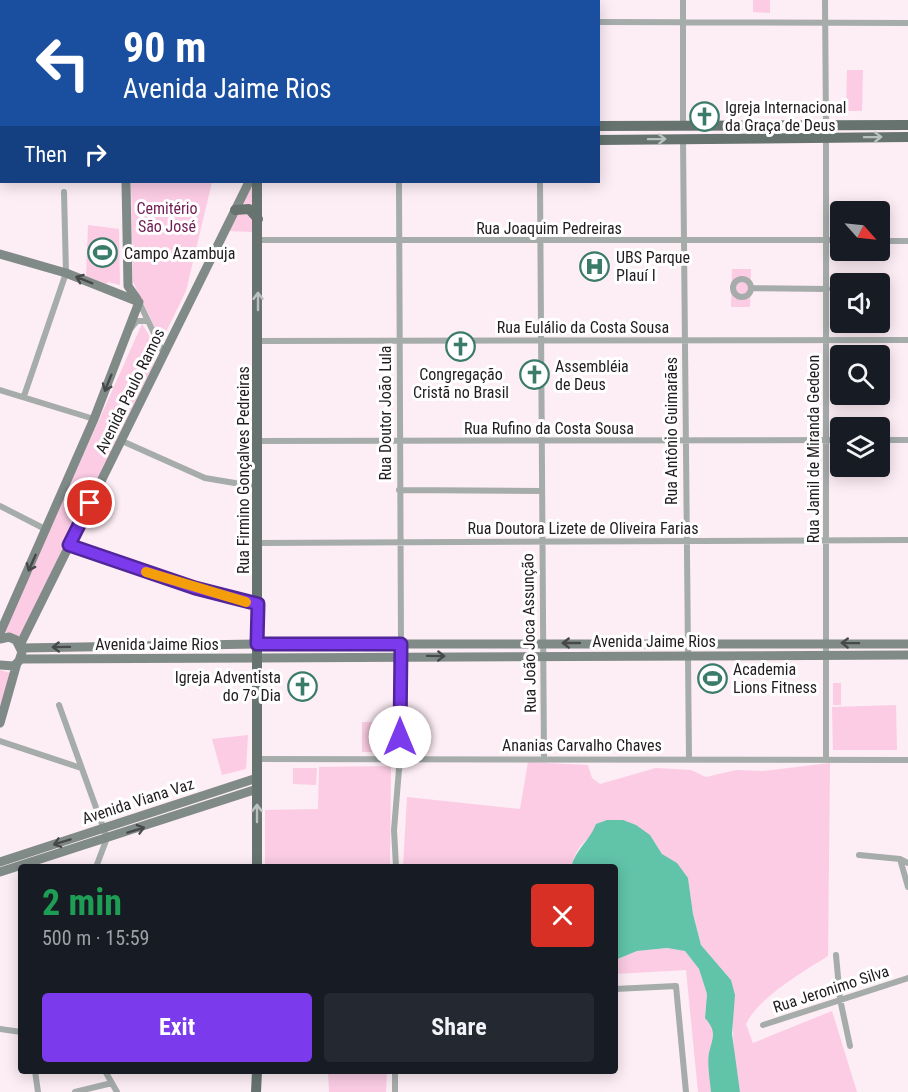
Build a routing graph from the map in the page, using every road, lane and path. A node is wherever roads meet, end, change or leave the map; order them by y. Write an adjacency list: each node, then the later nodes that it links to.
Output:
1 (683, 0): 3 (street)
2 (825, 0): 5 (street)
3 (683, 21): 4 (street); 5 (street); 10 (street)
4 (600, 22)
5 (825, 22): 6 (street); 11 (street)
6 (908, 23)
7 (894, 125): 8 (main road); 11 (main road); 12 (main road)
8 (908, 125)
9 (600, 126): 10 (main road)
10 (683, 126): 11 (main road)
11 (826, 126)
12 (894, 137): 13 (main road); 14 (main road, one-way to 12)
13 (908, 137)
14 (826, 138): 15 (main road); 26 (street, Rua Jamil de Miranda Gedeon)
15 (683, 139): 16 (main road, one-way to 15); 29 (street, Rua Antônio Guimarães)
16 (600, 140)
17 (126, 183): 37 (street)
18 (248, 183): 23 (street, Avenida Paulo Ramos)
19 (257, 183): 24 (main road, Rua Firmino Gonçalves Pedreiras)
20 (399, 183): 32 (street, Rua Doutor João Lula)
21 (540, 183): 28 (street, Rua João Joca Assunção)
22 (64, 192): 34 (street)
23 (235, 210): 24 (main road); 46 (street, Avenida Paulo Ramos)
24 (258, 219): 25 (main road, Rua Firmino Gonçalves Pedreiras)
25 (258, 240): 32 (street, Rua Joaquim Pedreiras); 44 (main road, Rua Firmino Gonçalves Pedreiras, one-way to 25)
26 (826, 240): 27 (street, Rua Joaquim Pedreiras); 29 (street, Rua Joaquim Pedreiras); 36 (street, Rua Jamil de Miranda Gedeon)
27 (830, 240)
28 (541, 241): 29 (street, Rua Joaquim Pedreiras); 32 (street, Rua Joaquim Pedreiras); 45 (street, Rua João Joca Assunção)
29 (683, 241): 41 (street, Rua Antônio Guimarães)
30 (890, 241): 31 (street)
31 (908, 241)
32 (399, 242): 40 (street, Rua Doutor João Lula)
33 (0, 254): 34 (street)
34 (66, 273): 37 (street, one-way to 34); 48 (street)
35 (751, 288): 36 (street)
36 (827, 289): 42 (street, Rua Jamil de Miranda Gedeon)
37 (139, 302): 38 (street); 39 (street)
38 (148, 321): 39 (street, Avenida Paulo Ramos); 46 (street)
39 (130, 329): 49 (street, Avenida Paulo Ramos, one-way to 49)
40 (399, 340): 44 (street, Rua Eulálio da Costa Sousa); 45 (street, Rua Eulálio da Costa Sousa); 55 (street, Rua Doutor João Lula)
41 (684, 340): 42 (street, Rua Eulálio da Costa Sousa); 45 (street, Rua Eulálio da Costa Sousa); 56 (street, Rua Antônio Guimarães)
42 (827, 340): 43 (street, Rua Eulálio da Costa Sousa); 50 (street, Rua Jamil de Miranda Gedeon)
43 (908, 340)
44 (258, 341): 54 (main road, Rua Firmino Gonçalves Pedreiras)
45 (543, 341): 57 (street, Rua João Joca Assunção)
46 (164, 354): 53 (street, Avenida Paulo Ramos)
47 (0, 390): 48 (street)
48 (24, 396): 49 (street)
49 (94, 419): 62 (street, Avenida Paulo Ramos)
50 (827, 440): 56 (street, Rua Rufino da Costa Sousa); 66 (street, Rua Jamil de Miranda Gedeon)
51 (890, 440): 52 (street)
52 (908, 440)
53 (122, 441): 58 (street); 69 (street, Avenida Paulo Ramos)
54 (257, 441): 55 (street, Rua Rufino da Costa Sousa); 58 (main road, Rua Firmino Gonçalves Pedreiras)
55 (398, 441): 57 (street, Rua Rufino da Costa Sousa); 59 (street, Rua Doutor João Lula)
56 (684, 441): 57 (street, Rua Rufino da Costa Sousa); 63 (street, Rua Antônio Guimarães)
57 (541, 442): 60 (street, Rua João Joca Assunção)
58 (258, 487): 67 (main road, Rua Firmino Gonçalves Pedreiras)
59 (399, 490): 60 (street); 68 (street, Rua Doutor João Lula)
60 (542, 491): 65 (street, Rua João Joca Assunção)
61 (0, 506): 62 (street)
62 (47, 530): 71 (street, Avenida Paulo Ramos, one-way to 71)
63 (685, 540): 65 (street, Rua Doutora Lizete de Oliveira Farias); 66 (street, Rua Doutora Lizete de Oliveira Farias); 74 (street, Rua Antônio Guimarães)
64 (908, 540): 66 (street, Rua Doutora Lizete de Oliveira Farias)
65 (542, 542): 68 (street, Rua Doutora Lizete de Oliveira Farias); 76 (street, Rua João Joca Assunção)
66 (827, 542): 75 (street, Rua Jamil de Miranda Gedeon)
67 (258, 543): 68 (street, Rua Doutora Lizete de Oliveira Farias); 70 (main road, Rua Firmino Gonçalves Pedreiras)
68 (400, 543): 78 (street, Rua Doutor João Lula)
69 (69, 545): 70 (street); 82 (street, Avenida Paulo Ramos)
70 (258, 604): 77 (main road, Rua Firmino Gonçalves Pedreiras)
71 (3, 618): 72 (street, Avenida Paulo Ramos)
72 (0, 633)
73 (0, 639): 82 (street, Avenida Jaime Rios)
74 (687, 642): 75 (street, Avenida Jaime Rios); 76 (street, Avenida Jaime Rios, one-way to 76); 88 (street, Rua Antônio Guimarães)
75 (828, 642): 79 (street, Avenida Jaime Rios, one-way to 75); 85 (street, Rua Jamil de Miranda Gedeon)
76 (543, 643): 81 (street, Avenida Jaime Rios); 91 (street, Rua João Joca Assunção)
77 (257, 644): 80 (street, Avenida Jaime Rios); 83 (street, Avenida Jaime Rios); 93 (main road, Rua Firmino Gonçalves Pedreiras)
78 (401, 644): 80 (street, Avenida Jaime Rios); 81 (street, Avenida Jaime Rios); 87 (street)
79 (908, 644)
80 (331, 645): 89 (street)
81 (476, 645): 90 (street)
82 (21, 646): 84 (street, Avenida Jaime Rios, one-way to 82); 95 (street)
83 (182, 646): 84 (street, Avenida Jaime Rios); 92 (street)
84 (104, 647): 94 (street)
85 (828, 655): 86 (street, Avenida Jaime Rios); 88 (street, Avenida Jaime Rios); 103 (street, Rua Jamil de Miranda Gedeon)
86 (908, 655)
87 (401, 656): 89 (street, Avenida Jaime Rios); 90 (street, Avenida Jaime Rios, one-way to 90); 100 (street)
88 (688, 656): 91 (street, Avenida Jaime Rios); 102 (street, Rua Antônio Guimarães)
89 (330, 657): 93 (street, Avenida Jaime Rios)
90 (476, 657): 91 (street, Avenida Jaime Rios)
91 (544, 657): 104 (street, Rua João Joca Assunção)
92 (182, 658): 93 (street, Avenida Jaime Rios); 94 (street, Avenida Jaime Rios)
93 (257, 658): 101 (main road, Rua Firmino Gonçalves Pedreiras)
94 (104, 659): 95 (street, Avenida Jaime Rios)
95 (19, 661): 96 (street, Avenida Jaime Rios); 98 (street)
96 (0, 665)
97 (59, 705): 106 (street)
98 (0, 723)
99 (0, 741): 106 (street)
100 (400, 757): 101 (street, Ananias Carvalho Chaves); 104 (street, Ananias Carvalho Chaves); 118 (street)
101 (257, 759): 107 (main road, Rua Firmino Gonçalves Pedreiras)
102 (689, 759): 103 (street, Ananias Carvalho Chaves); 104 (street, Ananias Carvalho Chaves)
103 (826, 759): 105 (street, Ananias Carvalho Chaves)
104 (544, 760)
105 (908, 760)
106 (81, 768): 110 (street)
107 (257, 783): 108 (street, Avenida Viana Vaz); 109 (street, Avenida Viana Vaz); 117 (main road, Rua Firmino Gonçalves Pedreiras, one-way to 107)
108 (166, 808): 109 (street); 110 (street, Avenida Viana Vaz)
109 (170, 819): 110 (street, Avenida Viana Vaz, one-way to 109)
110 (106, 834): 112 (street, Avenida Viana Vaz); 116 (street)
111 (859, 855): 113 (street)
112 (31, 857): 114 (street, Avenida Viana Vaz); 119 (street, Avenida Viana Vaz)
113 (900, 859): 115 (street); 120 (street)
114 (0, 862)
115 (908, 863)
116 (97, 864)
117 (257, 864)
118 (396, 864)
119 (0, 872)
120 (908, 887)
121 (836, 955): 124 (street)
122 (908, 978): 124 (street, Rua Jeronimo Silva)
123 (618, 989): 139 (street)
124 (840, 999): 125 (street, Rua Jeronimo Silva); 128 (street)
125 (763, 1025)
126 (0, 1029): 127 (street)
127 (18, 1032)
128 (850, 1046)
129 (35, 1074): 134 (street)
130 (107, 1074): 133 (street)
131 (256, 1074): 137 (main road)
132 (395, 1074): 138 (street)
133 (112, 1083): 135 (street); 136 (street)
134 (38, 1092)
135 (75, 1092)
136 (117, 1092)
137 (256, 1092)
138 (395, 1092)
139 (686, 1092)

